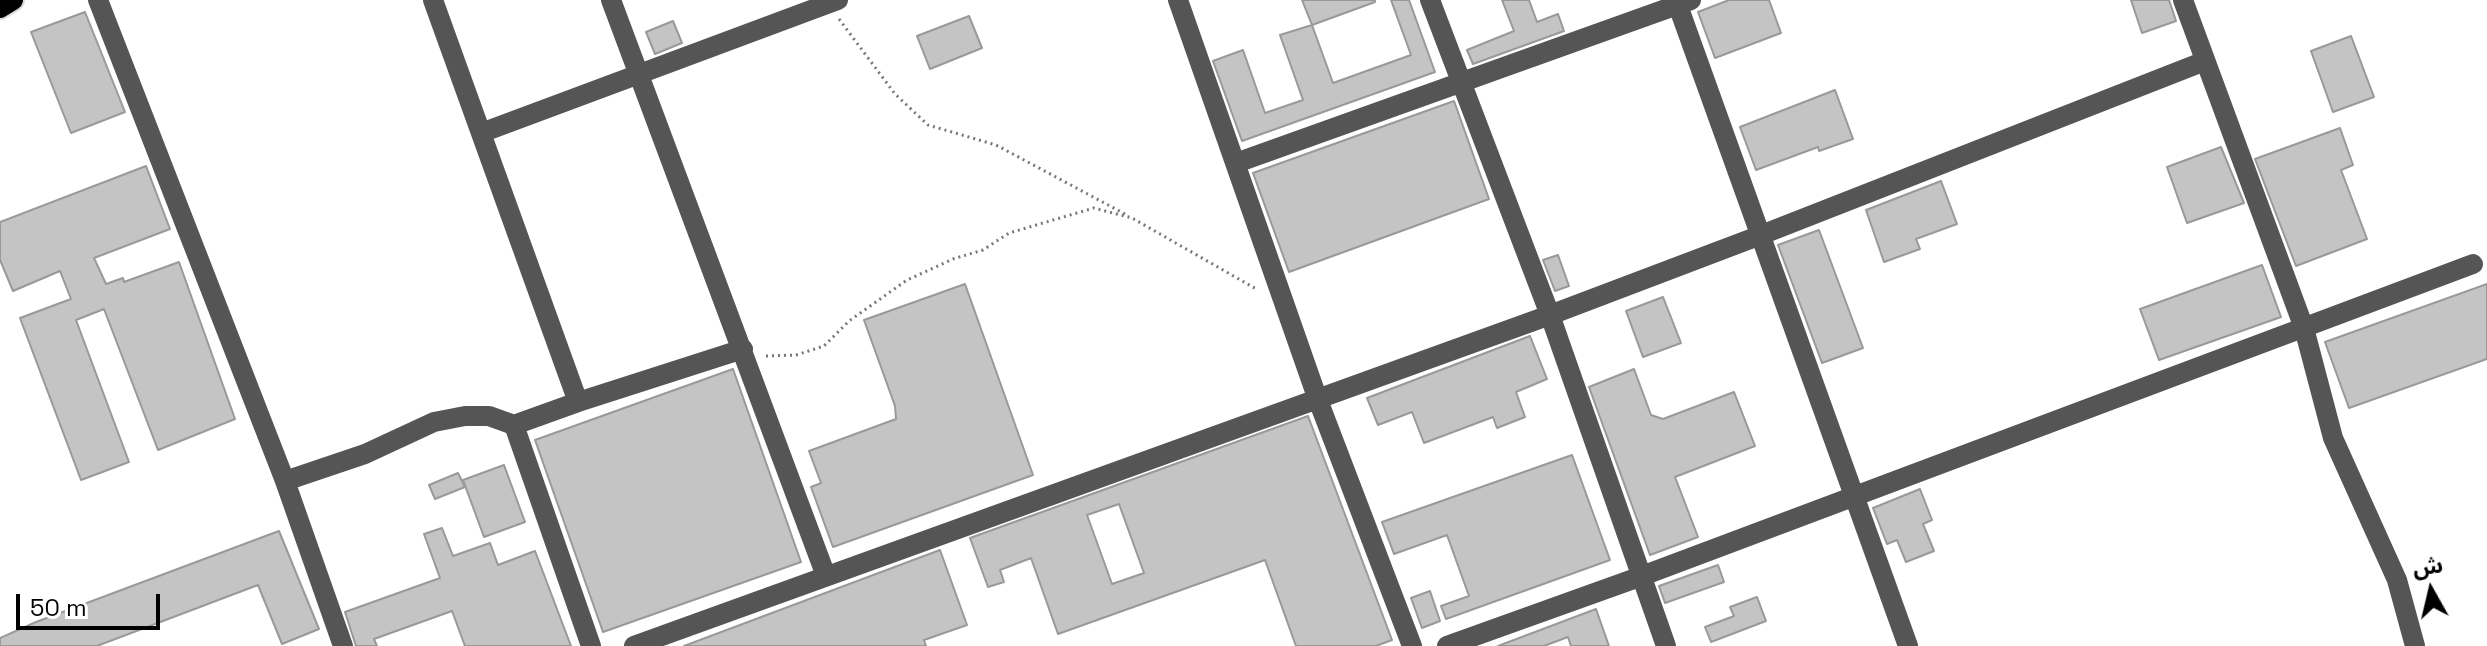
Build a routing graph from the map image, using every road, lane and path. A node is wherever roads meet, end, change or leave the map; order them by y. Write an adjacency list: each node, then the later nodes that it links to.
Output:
1 (13, 0): 10 (main road)
2 (98, 0): 26 (street)
3 (433, 0): 14 (street)
4 (611, 0): 12 (street)
5 (1178, 0): 15 (street)
6 (1430, 0): 13 (street)
7 (2183, 0): 11 (street)
8 (833, 2): 12 (street); 16 (path)
9 (1682, 2): 13 (street); 17 (street)
10 (0, 8)
11 (2205, 61): 17 (street); 21 (street)
12 (638, 74): 14 (street); 22 (street)
13 (1462, 83): 15 (street); 20 (street)
14 (481, 133): 24 (street)
15 (1236, 163): 23 (street)
16 (1132, 218): 19 (path); 22 (path)
17 (1761, 235): 20 (street); 27 (street)
18 (2473, 264): 21 (street)
19 (1266, 293)
20 (1550, 315): 23 (street); 29 (street)
21 (2304, 328): 27 (street); 37 (street)
22 (743, 349): 24 (street); 28 (street)
23 (1318, 400): 28 (street); 33 (street)
24 (578, 402): 25 (street)
25 (514, 425): 26 (street); 31 (street)
26 (285, 481): 30 (street)
27 (1854, 497): 29 (street); 36 (street)
28 (826, 576): 32 (street)
29 (1642, 576): 34 (street); 35 (street)
30 (343, 646)
31 (591, 646)
32 (634, 646)
33 (1412, 646)
34 (1447, 646)
35 (1666, 646)
36 (1908, 646)
37 (2415, 646)

